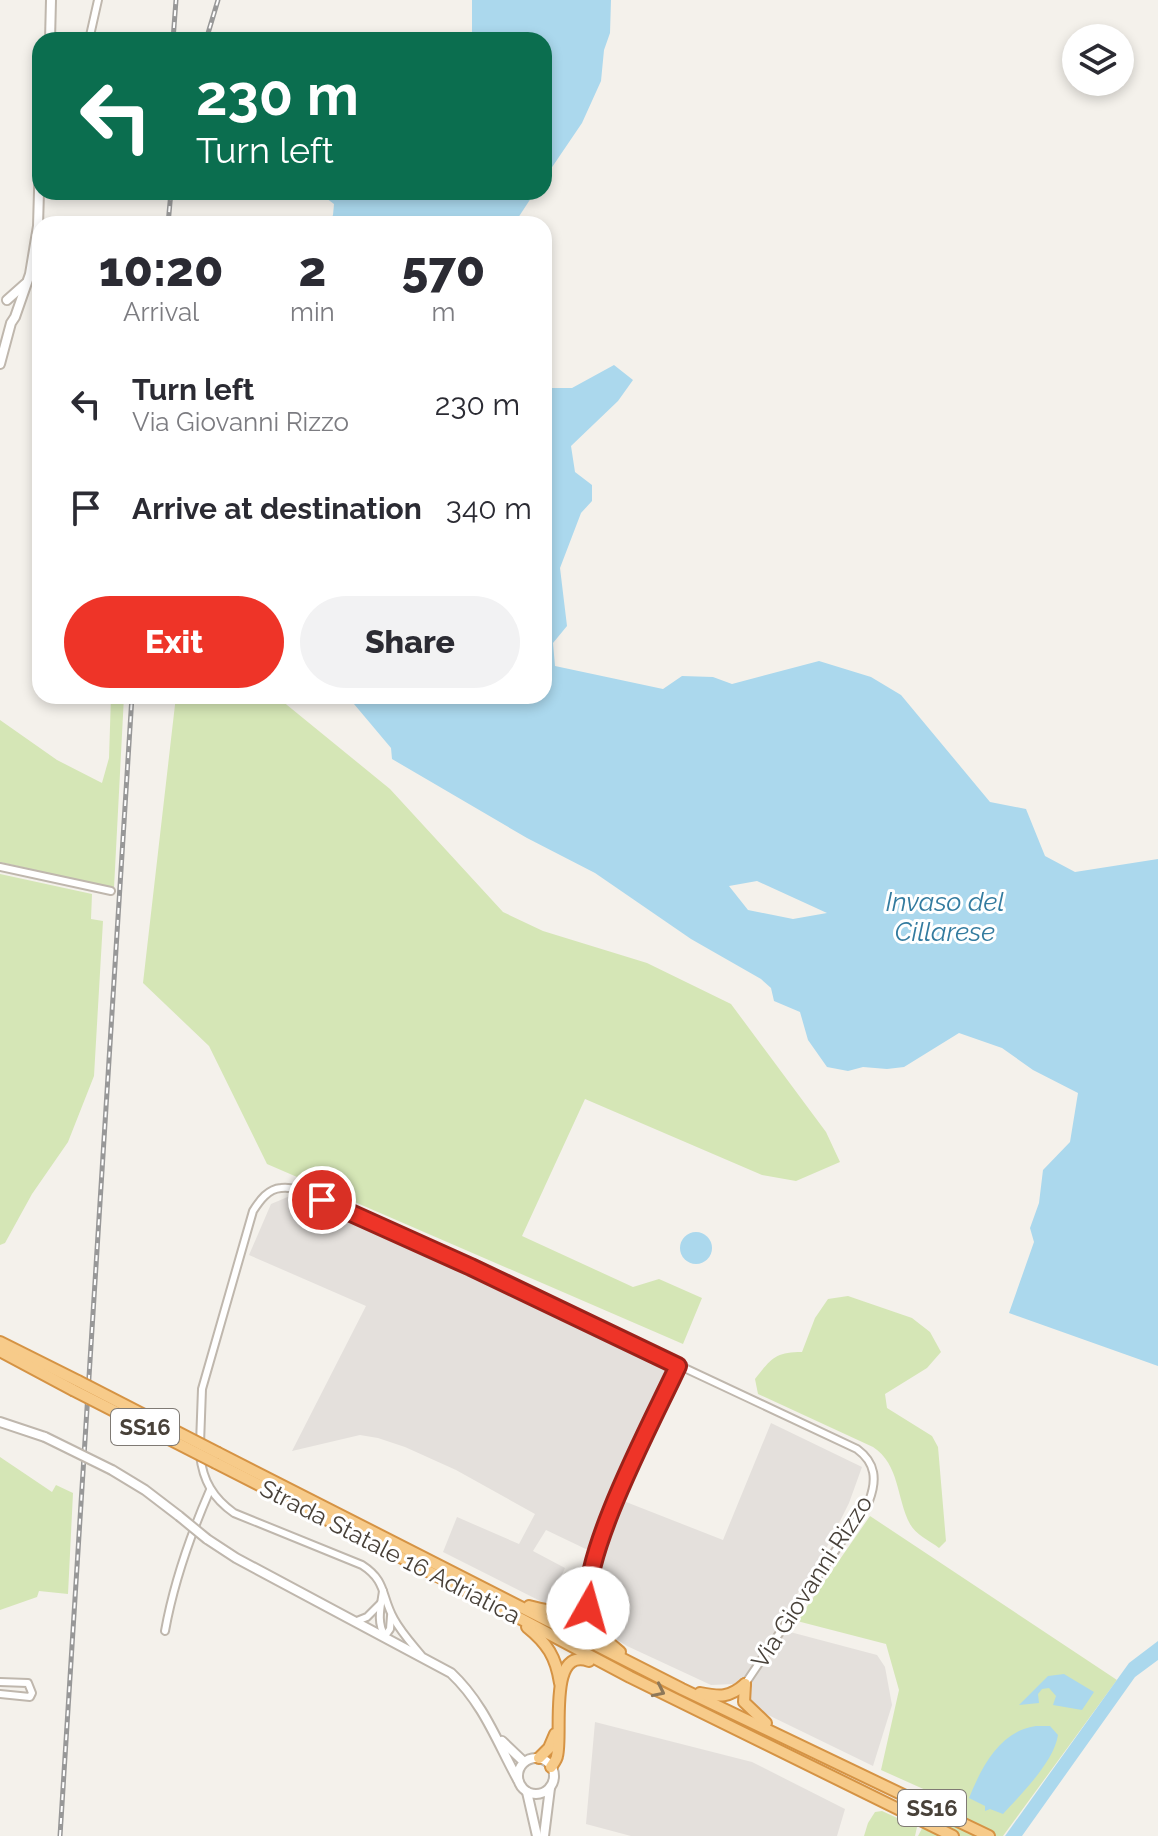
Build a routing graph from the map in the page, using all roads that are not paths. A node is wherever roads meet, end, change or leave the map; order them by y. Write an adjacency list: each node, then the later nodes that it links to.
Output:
1 (51, 0): 3 (street)
2 (98, 0): 4 (street)
3 (50, 32)
4 (91, 32)
5 (32, 262): 6 (street)
6 (26, 284): 7 (street); 8 (street)
7 (3, 300): 8 (street)
8 (16, 310): 9 (street)
9 (11, 323): 10 (street); 12 (street)
10 (0, 325)
11 (0, 336): 12 (street)
12 (5, 348): 13 (street)
13 (0, 364)
14 (0, 867): 15 (street)
15 (111, 891)
16 (0, 1340): 17 (highway)
17 (6, 1352): 24 (highway, Strada Statale 16 Adriatica / SS16, bridge)
18 (678, 1366): 20 (street, Via Giovanni Rizzo); 22 (street); 33 (street, Via Giovanni Rizzo)
19 (0, 1422): 26 (street, bridge)
20 (210, 1490): 21 (street); 27 (street)
21 (383, 1587): 23 (street); 25 (street)
22 (586, 1595): 24 (highway); 30 (highway)
23 (381, 1603): 26 (street); 28 (street)
24 (508, 1606): 30 (highway, Strada Statale 16 Adriatica / SS16); 31 (highway, Strada Statale 16 Adriatica / SS16); 34 (highway)
25 (391, 1612): 28 (street); 29 (street)
26 (357, 1621): 28 (street)
27 (165, 1631)
28 (385, 1636): 29 (street)
29 (421, 1655): 38 (street)
30 (636, 1666): 35 (highway, Strada Statale 16 Adriatica / SS16)
31 (630, 1677): 34 (highway); 48 (highway, Strada Statale 16 Adriatica / SS16, one-way to 48)
32 (0, 1682): 36 (street)
33 (745, 1684): 35 (highway); 39 (highway)
34 (561, 1687): 37 (highway)
35 (682, 1689): 39 (highway, Strada Statale 16 Adriatica / SS16)
36 (0, 1694)
37 (558, 1729): 40 (highway); 42 (highway)
38 (498, 1737): 41 (street); 43 (street)
39 (791, 1740): 49 (highway, Strada Statale 16 Adriatica / SS16)
40 (539, 1758): 41 (street); 42 (street)
41 (524, 1762): 43 (street)
42 (551, 1767): 44 (street)
43 (518, 1780): 45 (street)
44 (550, 1788): 45 (street); 47 (street)
45 (527, 1792): 46 (street)
46 (537, 1836)
47 (544, 1836)
48 (953, 1836)
49 (989, 1836)

